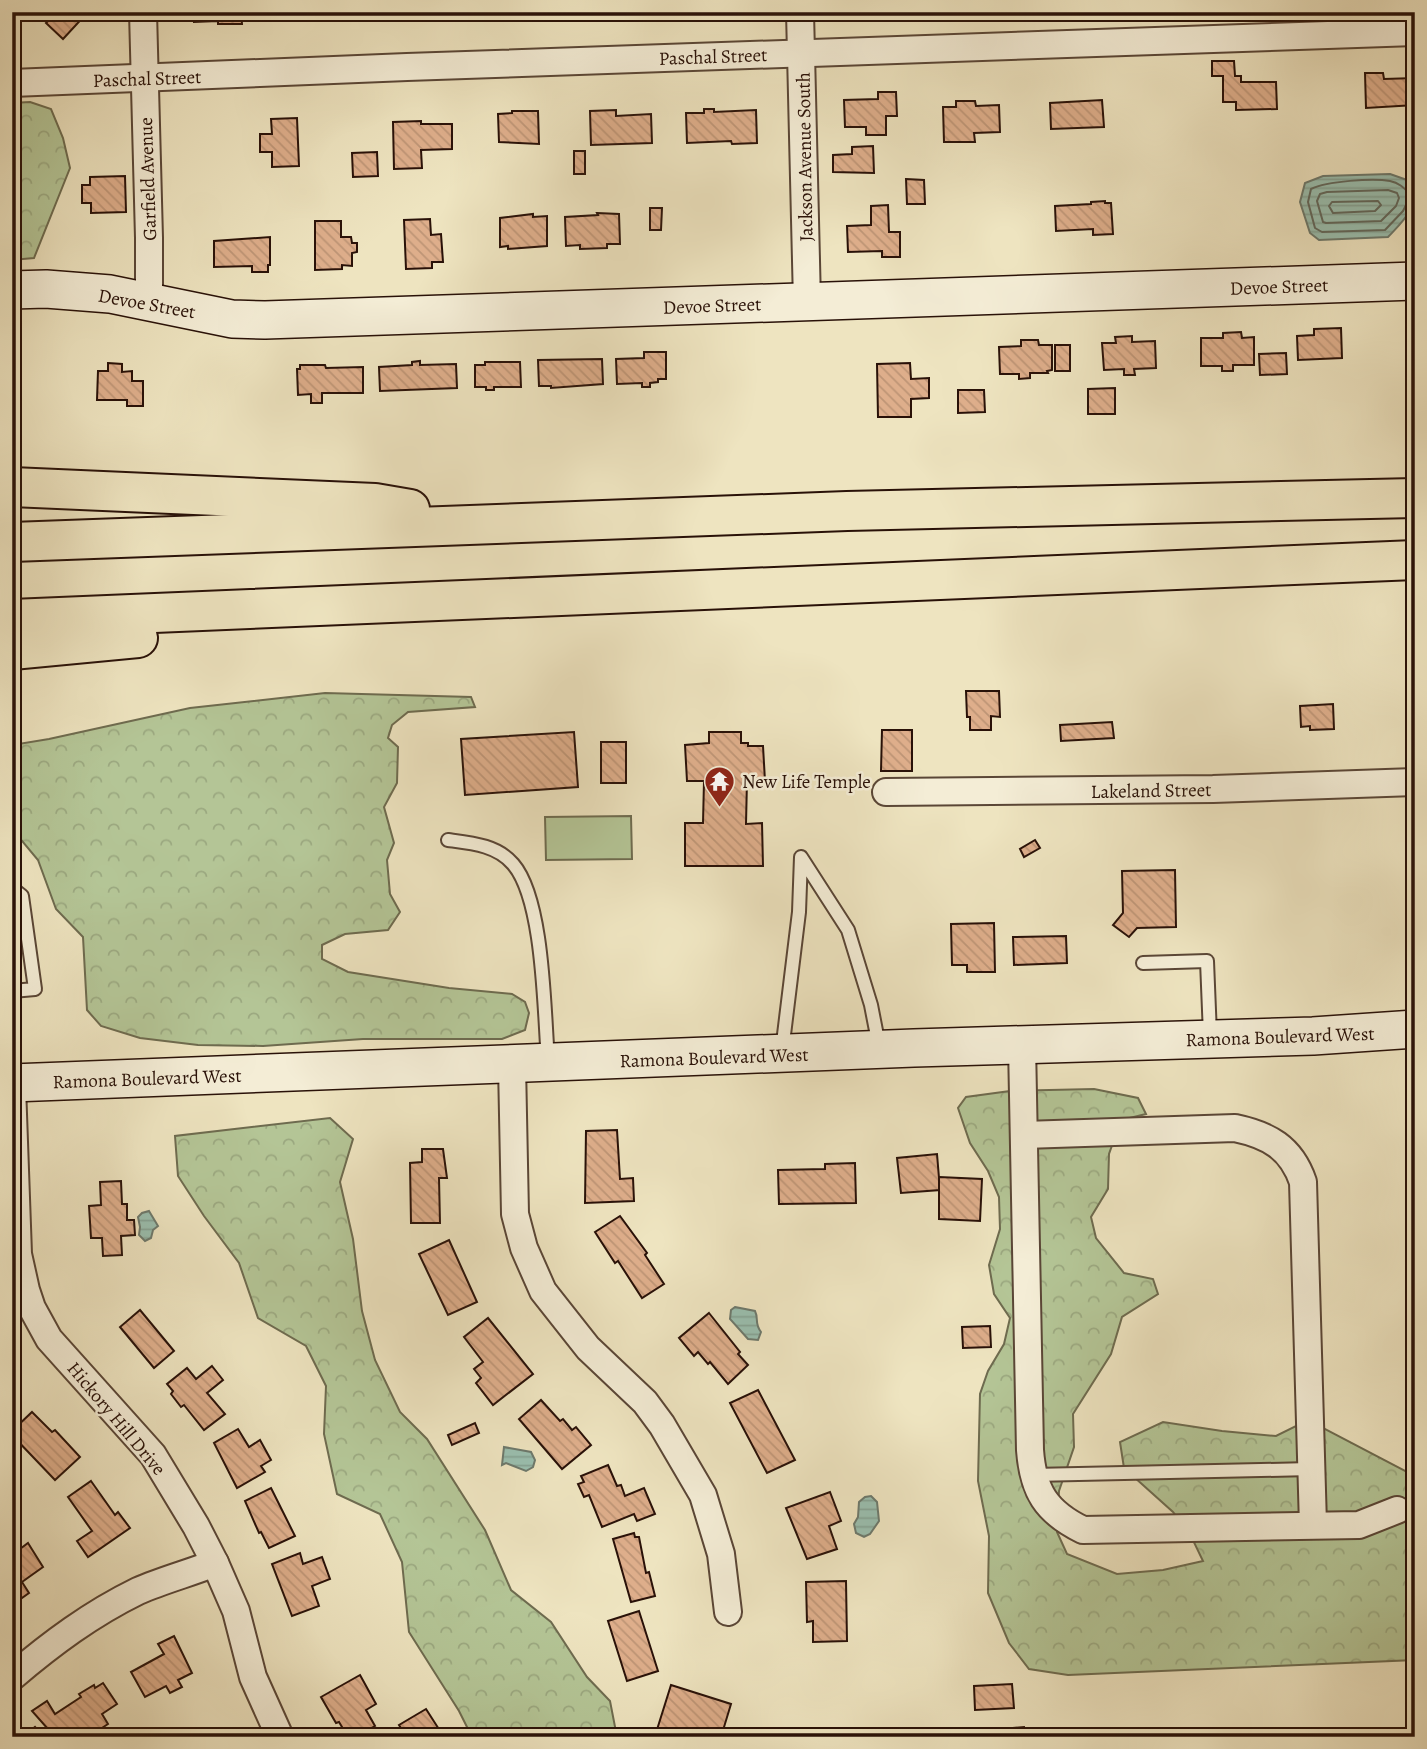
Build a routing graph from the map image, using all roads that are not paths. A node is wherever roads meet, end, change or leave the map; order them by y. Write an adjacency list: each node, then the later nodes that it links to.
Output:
1 (143, 12): 5 (street, Garfield Avenue)
2 (800, 12): 4 (street, Jackson Avenue South)
3 (1415, 32): 4 (street, Paschal Street)
4 (801, 53): 5 (street, Paschal Street); 9 (street, Jackson Avenue South)
5 (144, 78): 6 (street, Paschal Street); 10 (street, Garfield Avenue)
6 (12, 83)
7 (1415, 281): 9 (street, Devoe Street)
8 (12, 290): 10 (street, Devoe Street)
9 (807, 302): 10 (street, Devoe Street)
10 (149, 303)
11 (12, 487): 13 (highway)
12 (1407, 499): 13 (highway)
13 (505, 524): 14 (highway)
14 (12, 542)
15 (1407, 561): 16 (highway)
16 (478, 601): 17 (highway); 18 (highway)
17 (12, 619)
18 (12, 650)
19 (1415, 782): 20 (street, Lakeland Street)
20 (886, 792)
21 (448, 840): 30 (lane)
22 (12, 888): 24 (lane)
23 (1143, 962): 26 (lane)
24 (12, 991)
25 (1415, 1029): 26 (street, Ramona Boulevard West)
26 (1210, 1039): 27 (street, Ramona Boulevard West)
27 (1022, 1045): 28 (street, Ramona Boulevard West); 33 (street)
28 (880, 1050): 29 (street, Ramona Boulevard West); 29 (lane)
29 (781, 1054): 30 (street, Ramona Boulevard West)
30 (549, 1064): 31 (street, Ramona Boulevard West)
31 (512, 1065): 32 (street, Ramona Boulevard West); 39 (street)
32 (12, 1085): 38 (street, Hickory Hill Drive)
33 (1024, 1135): 34 (street); 35 (street)
34 (1311, 1469): 35 (lane); 37 (street)
35 (1032, 1475): 37 (street)
36 (1397, 1510): 37 (street)
37 (1313, 1525)
38 (215, 1563): 40 (street); 41 (street, Hickory Hill Drive)
39 (728, 1612)
40 (12, 1677)
41 (280, 1737)

